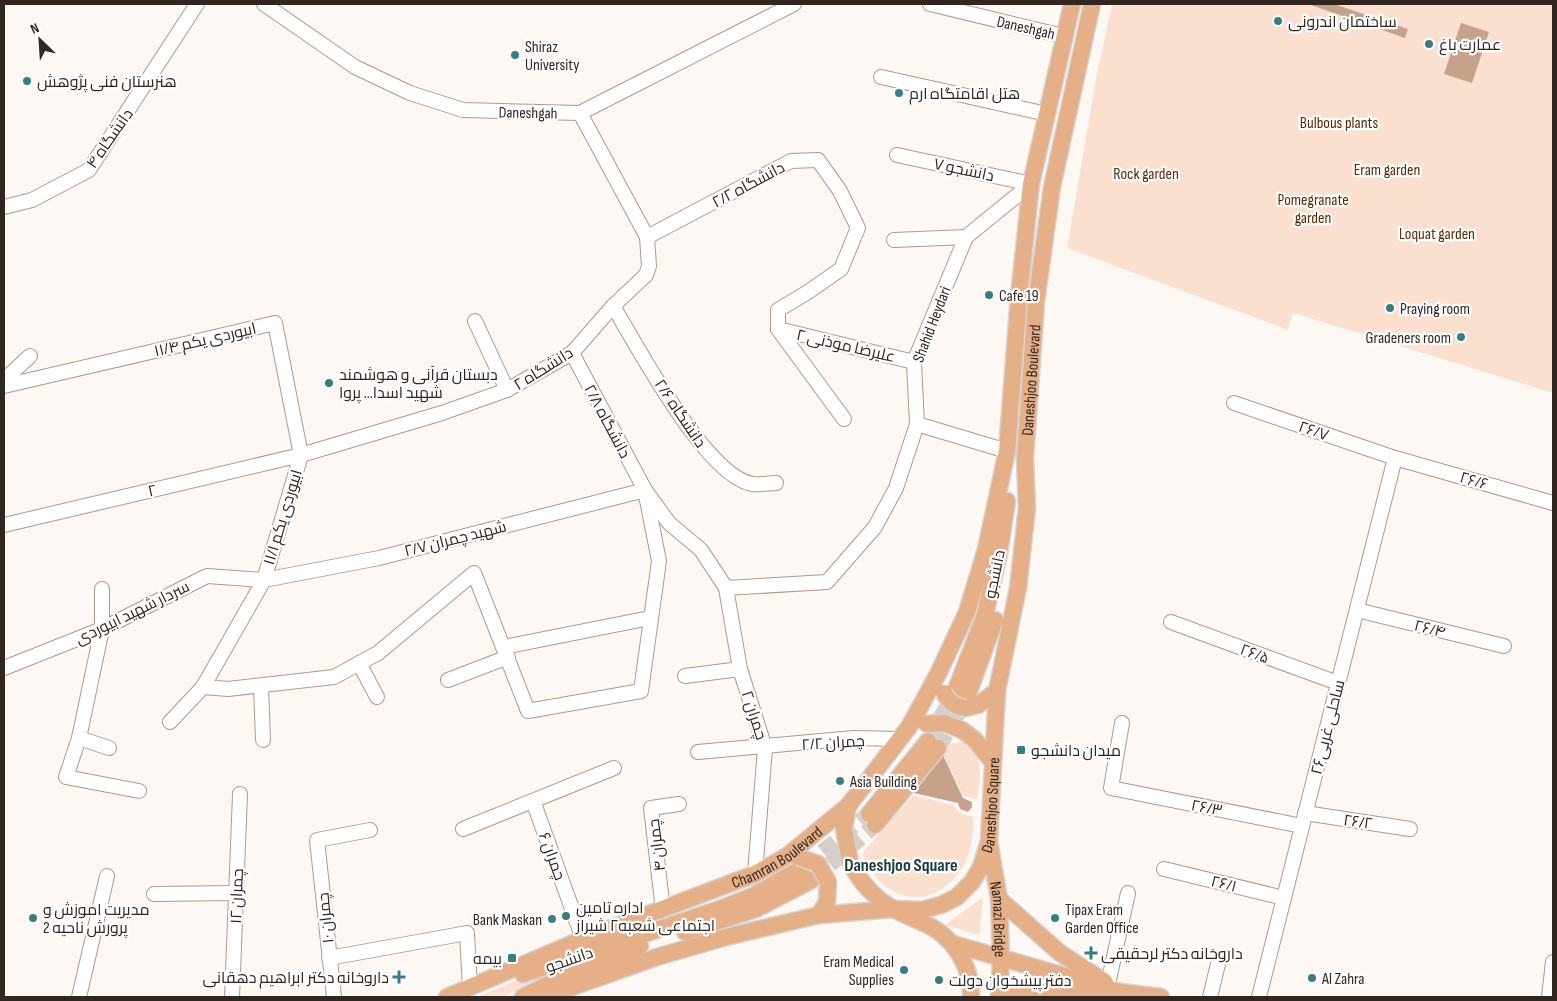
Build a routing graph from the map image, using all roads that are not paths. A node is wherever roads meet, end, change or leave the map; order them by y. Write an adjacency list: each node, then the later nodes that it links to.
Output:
1 (197, 4): 13 (street, ۴ دانشگاه)
2 (264, 4): 9 (street, Daneshgah)
3 (794, 4): 9 (street, Daneshgah)
4 (930, 4): 7 (street, Daneshgah)
5 (1072, 4): 7 (main road, Daneshjoo Boulevard)
6 (1092, 4): 31 (main road, Daneshjoo Boulevard)
7 (1063, 36): 10 (main road, Daneshjoo Boulevard)
8 (881, 77): 10 (street)
9 (580, 113): 14 (street, ۲ دانشگاه)
10 (1047, 114): 12 (main road, Daneshjoo Boulevard)
11 (897, 155): 12 (street, ۷ دانشجو)
12 (1031, 184): 15 (street, Shahid Heydari); 29 (main road, Daneshjoo Boulevard)
13 (4, 207)
14 (647, 237): 17 (street, ۲ دانشگاه); 19 (street, ۲/۲ دانشگاه)
15 (966, 237): 16 (street); 22 (street, Shahid Heydari)
16 (894, 240)
17 (612, 306): 20 (street, ۲ دانشگاه); 33 (street, ۲/۶ دانشگاه)
18 (475, 321): 25 (street)
19 (778, 329): 22 (street, ۲ علیرضا موذنی); 27 (street)
20 (572, 353): 25 (street, ۲ دانشگاه); 34 (street, ۲/۸ دانشگاه)
21 (30, 356): 23 (street)
22 (914, 362): 28 (street, Shahid Heydari)
23 (4, 380)
24 (4, 386): 30 (street, ۱۱/۴ ابیوردی یکم)
25 (506, 390): 30 (street, ۲ دانشگاه)
26 (1234, 403): 32 (street, ۲۶/۷)
27 (844, 419)
28 (917, 424): 29 (street); 38 (street, Shahid Heydari)
29 (1007, 452): 49 (main road, Daneshjoo Boulevard); 57 (main road, دانشجو)
30 (301, 455): 36 (street, ۲); 37 (street, ۱۱/۱ ابیوردی یکم)
31 (1025, 458): 55 (main road, Daneshjoo Boulevard); 57 (main road, دانشجو)
32 (1395, 458): 35 (street, ۲۶/۶); 40 (street, ساحلی غربی۲۶)
33 (776, 483)
34 (645, 490): 37 (street, ۲/۷ شهید چمران); 38 (street); 41 (street)
35 (1553, 503)
36 (4, 525)
37 (264, 580): 43 (street, سردار شهید ابیوردی); 54 (street, ۱۱/۱ ابیوردی یکم)
38 (726, 588): 48 (street, ۲ چمران)
39 (102, 589): 43 (street)
40 (1357, 610): 44 (street, ۲۶/۴); 52 (street, ساحلی غربی۲۶)
41 (650, 618): 45 (street); 45 (street)
42 (1171, 622): 52 (street, ۲۶/۵)
43 (102, 629): 47 (street, سردار شهید ابیوردی); 61 (street)
44 (1504, 646)
45 (506, 652): 46 (street); 51 (street)
46 (359, 663): 53 (street); 56 (street)
47 (4, 668)
48 (740, 669): 50 (street); 65 (street, ۲ چمران)
49 (938, 674): 57 (main road); 60 (main road, Daneshjoo Boulevard)
50 (685, 676)
51 (448, 680)
52 (1338, 683): 75 (street, ساحلی غربی۲۶)
53 (261, 686): 54 (street); 62 (street)
54 (203, 687): 58 (street, ۱۱/۱ ابیوردی یکم)
55 (997, 691): 57 (main road); 67 (main road, Daneshjoo Boulevard)
56 (377, 697)
57 (958, 698)
58 (170, 722)
59 (1122, 723): 75 (street, ۲۶/۳)
60 (905, 733): 65 (street, ۲/۲ چمران); 67 (main road, Daneshjoo Square, bridge); 73 (main road)
61 (79, 738): 64 (street); 69 (street)
62 (263, 740)
63 (933, 744): 74 (main road)
64 (109, 748)
65 (765, 748): 66 (street, ۲/۲ چمران); 82 (street, ۲ چمران)
66 (698, 752)
67 (992, 761): 79 (main road, Daneshjoo Square)
68 (614, 768): 71 (street)
69 (139, 792)
70 (240, 794): 84 (street, ۱۲ چمران)
71 (533, 801): 76 (street); 92 (street, ۶ چمران)
72 (679, 804): 90 (street, ۴ چمران)
73 (848, 806): 80 (main road, Chamran Boulevard); 89 (main road, bridge)
74 (872, 820)
75 (1304, 820): 77 (street, ۲۶/۲); 87 (street, ساحلی غربی۲۶)
76 (463, 829)
77 (1410, 829)
78 (370, 830): 94 (street, ۱۰ چمران)
79 (989, 841): 88 (main road, Namazi Bridge); 89 (main road, Daneshjoo Square)
80 (806, 868): 82 (main road, Chamran Boulevard); 91 (main road); 98 (main road, دانشجو); 104 (main road, دانشجو)
81 (1164, 869): 87 (street, ۲۶/۱)
82 (755, 874): 90 (main road, Chamran Boulevard)
83 (107, 876): 100 (street)
84 (236, 893): 86 (street); 101 (street, ۱۲ چمران)
85 (1128, 893): 99 (street)
86 (154, 894)
87 (1284, 898): 111 (street, ساحلی غربی۲۶)
88 (999, 899): 95 (main road, Namazi Bridge); 99 (main road)
89 (893, 909): 91 (main road); 93 (main road)
90 (663, 910): 92 (main road, Chamran Boulevard)
91 (819, 915): 105 (main road)
92 (583, 939): 98 (main road, Chamran Boulevard)
93 (953, 944): 95 (main road); 106 (main road)
94 (329, 958): 98 (street); 102 (street, ۱۰ چمران)
95 (1001, 958): 99 (main road); 107 (main road, Namazi Bridge)
96 (1553, 962): 112 (street)
97 (1218, 964): 110 (street)
98 (470, 988): 103 (main road, Chamran Boulevard)
99 (1114, 988): 108 (main road); 109 (main road)
100 (79, 997)
101 (232, 997)
102 (334, 997)
103 (447, 997)
104 (523, 997)
105 (544, 997)
106 (971, 997)
107 (999, 997)
108 (1008, 997)
109 (1161, 997)
110 (1210, 997)
111 (1259, 997)
112 (1549, 997)

